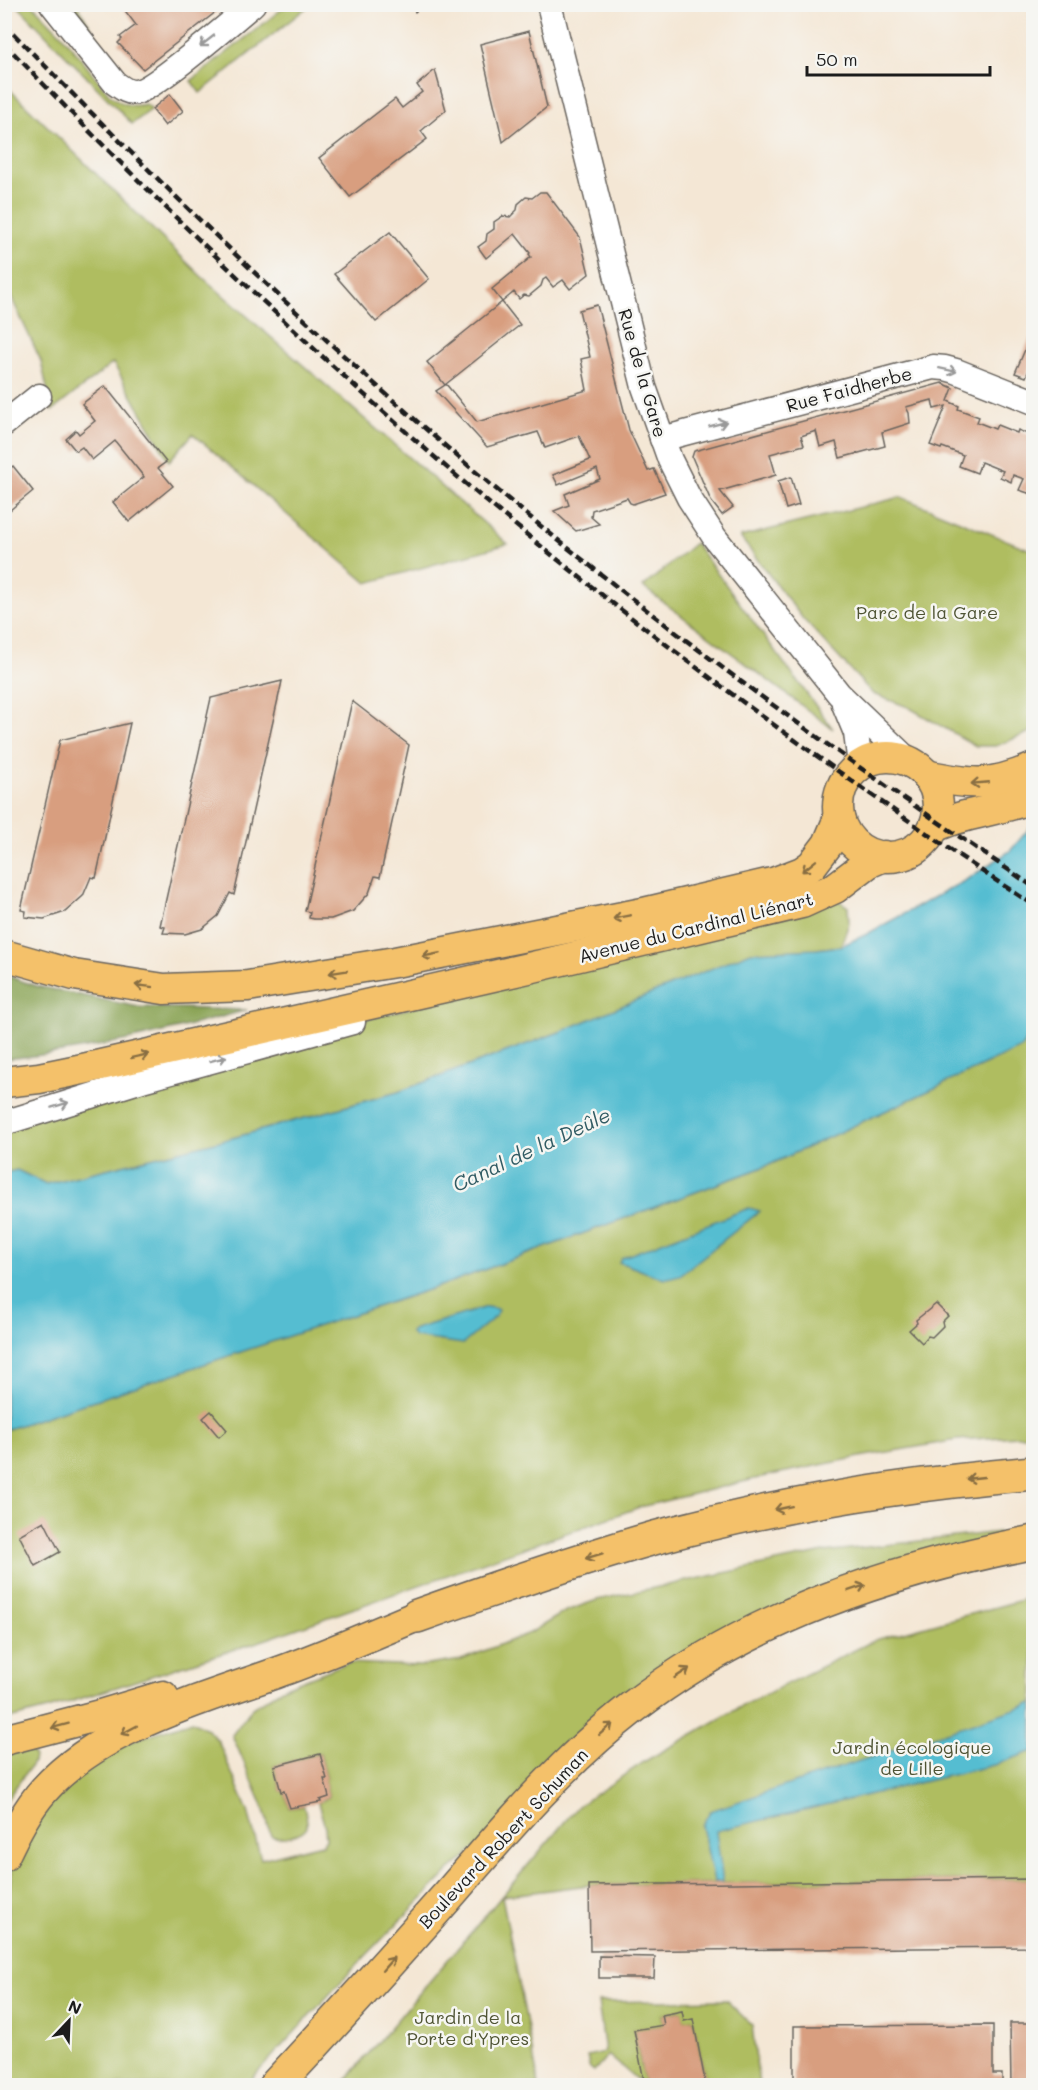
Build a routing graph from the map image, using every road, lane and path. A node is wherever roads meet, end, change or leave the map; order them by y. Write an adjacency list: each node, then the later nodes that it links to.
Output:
1 (253, 4): 3 (street, one-way to 3)
2 (549, 4): 7 (street, Rue de la Gare)
3 (57, 10)
4 (39, 396): 6 (street)
5 (1034, 402): 7 (street, Rue Faidherbe, one-way to 5)
6 (4, 424)
7 (662, 439): 8 (street, Rue de la Gare)
8 (839, 694): 9 (street, Rue de la Gare); 10 (street, Rue de la Gare)
9 (860, 765): 10 (main road); 13 (main road)
10 (918, 768): 11 (main road, one-way to 10); 14 (main road)
11 (1034, 768)
12 (1034, 797): 14 (main road)
13 (839, 818): 15 (main road); 16 (main road, one-way to 16)
14 (934, 827): 15 (main road)
15 (884, 856): 17 (main road, Avenue du Cardinal Liénart)
16 (4, 955)
17 (533, 967): 18 (main road, Avenue du Cardinal Liénart, one-way to 17); 19 (street, one-way to 17)
18 (4, 1082)
19 (4, 1123)
20 (1034, 1473): 22 (highway, one-way to 22)
21 (1034, 1542): 25 (highway, Boulevard Robert Schuman, one-way to 21)
22 (417, 1616): 23 (main road, one-way to 23); 24 (main road, one-way to 24)
23 (4, 1740)
24 (4, 1856)
25 (281, 2085)

